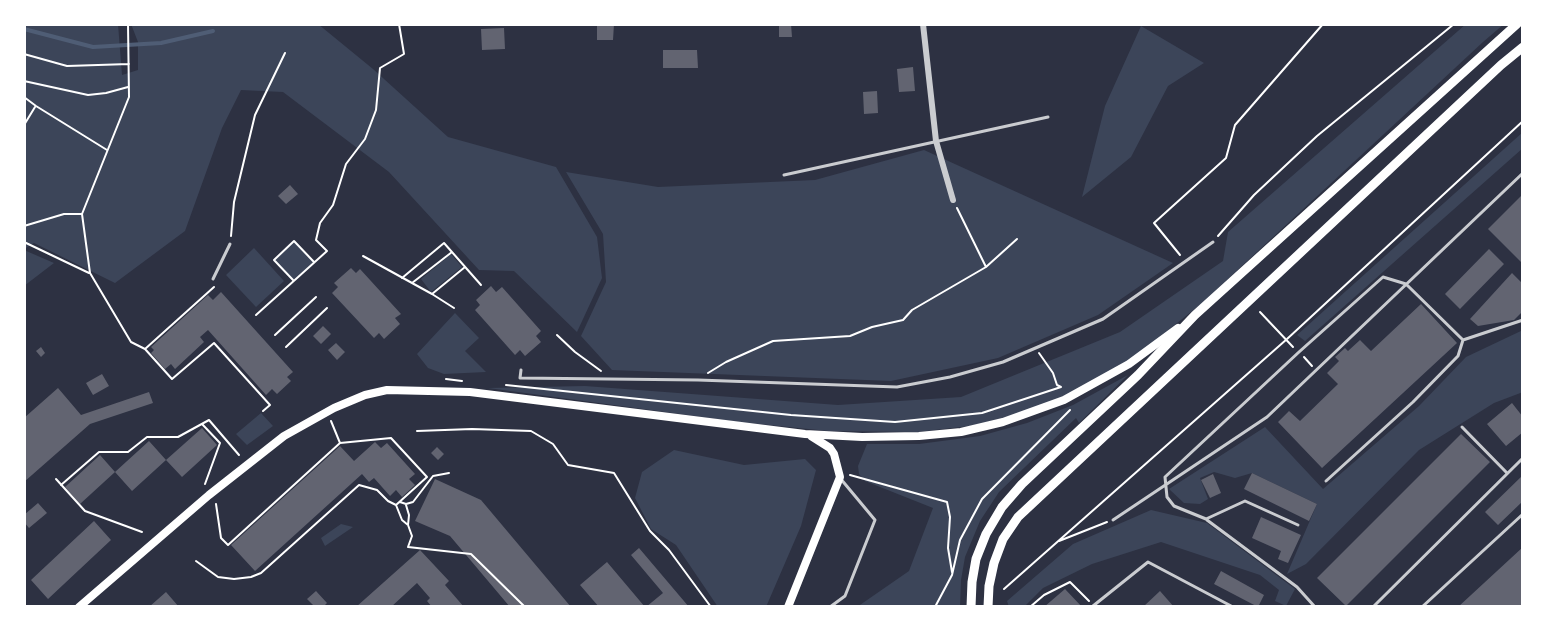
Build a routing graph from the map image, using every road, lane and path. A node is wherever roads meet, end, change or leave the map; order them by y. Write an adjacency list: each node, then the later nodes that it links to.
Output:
1 (128, 24): 10 (path)
2 (399, 24): 32 (path)
3 (923, 24): 18 (street)
4 (1323, 24): 31 (path)
5 (1454, 24): 26 (path)
6 (1517, 24): 49 (main road)
7 (1523, 47): 103 (main road)
8 (285, 53): 28 (path)
9 (24, 54): 10 (path)
10 (129, 64): 12 (path)
11 (24, 81): 12 (path)
12 (128, 87): 19 (path)
13 (24, 96): 14 (path)
14 (36, 106): 17 (path); 19 (path)
15 (1048, 117): 18 (lane)
16 (1523, 121): 53 (path)
17 (24, 125)
18 (936, 141): 21 (lane); 22 (street)
19 (107, 150): 23 (path)
20 (1523, 173): 40 (lane)
21 (784, 175)
22 (953, 200): 34 (path)
23 (82, 214): 24 (path); 35 (path)
24 (24, 226)
25 (1017, 239): 34 (path)
26 (1213, 242): 31 (lane)
27 (24, 244): 35 (path)
28 (231, 244): 37 (lane)
29 (452, 252): 33 (path); 36 (path); 39 (path)
30 (363, 256): 36 (path)
31 (1185, 261): 57 (lane)
32 (314, 262): 38 (path); 38 (path)
33 (465, 267): 41 (path); 43 (path)
34 (986, 267): 62 (path)
35 (90, 273): 58 (path)
36 (402, 278): 39 (path)
37 (213, 279)
38 (293, 280): 48 (path)
39 (412, 283): 43 (path)
40 (1407, 284): 54 (lane); 81 (lane); 81 (lane)
41 (481, 285)
42 (214, 287): 58 (path)
43 (432, 294): 46 (path)
44 (316, 297): 51 (path)
45 (327, 308): 56 (path)
46 (454, 308)
47 (1260, 312): 53 (path)
48 (256, 315)
49 (1195, 315): 70 (main road); 102 (main road)
50 (1523, 320): 54 (lane)
51 (275, 335)
52 (557, 335): 61 (path)
53 (1287, 339): 55 (path); 92 (path)
54 (1463, 340): 78 (lane)
55 (1291, 344)
56 (286, 347)
57 (1037, 348): 62 (lane); 64 (path)
58 (145, 349): 65 (path)
59 (521, 370): 61 (lane)
60 (446, 379): 63 (path)
61 (613, 379): 62 (lane)
62 (698, 380)
63 (469, 381)
64 (505, 385)
65 (263, 411)
66 (331, 421): 71 (path)
67 (202, 424): 72 (path); 79 (path); 80 (path)
68 (1462, 427): 75 (lane)
69 (417, 431): 99 (path)
70 (805, 434): 76 (main road); 97 (main road)
71 (340, 443): 82 (path); 83 (path)
72 (239, 455)
73 (1523, 458): 75 (lane)
74 (449, 473): 84 (path)
75 (1508, 473): 107 (lane)
76 (839, 475): 94 (path); 100 (main road); 101 (lane)
77 (56, 480): 80 (path)
78 (1326, 481)
79 (206, 484)
80 (61, 485): 91 (path)
81 (1165, 486): 87 (lane); 88 (lane)
82 (216, 502)
83 (400, 502): 84 (path); 85 (path)
84 (406, 504): 89 (path)
85 (396, 505): 89 (path); 93 (path)
86 (1523, 514): 108 (lane)
87 (1206, 519): 90 (lane); 106 (lane)
88 (1113, 520): 92 (path)
89 (408, 525): 98 (path)
90 (1298, 525)
91 (142, 532)
92 (1058, 542): 95 (path)
93 (196, 561)
94 (952, 575)
95 (1004, 589)
96 (1093, 606): 104 (path); 105 (lane)
97 (79, 607)
98 (525, 607)
99 (711, 607)
100 (788, 607)
101 (830, 607)
102 (971, 607)
103 (988, 607)
104 (1030, 607)
105 (1233, 607)
106 (1315, 607)
107 (1373, 607)
108 (1422, 607)

